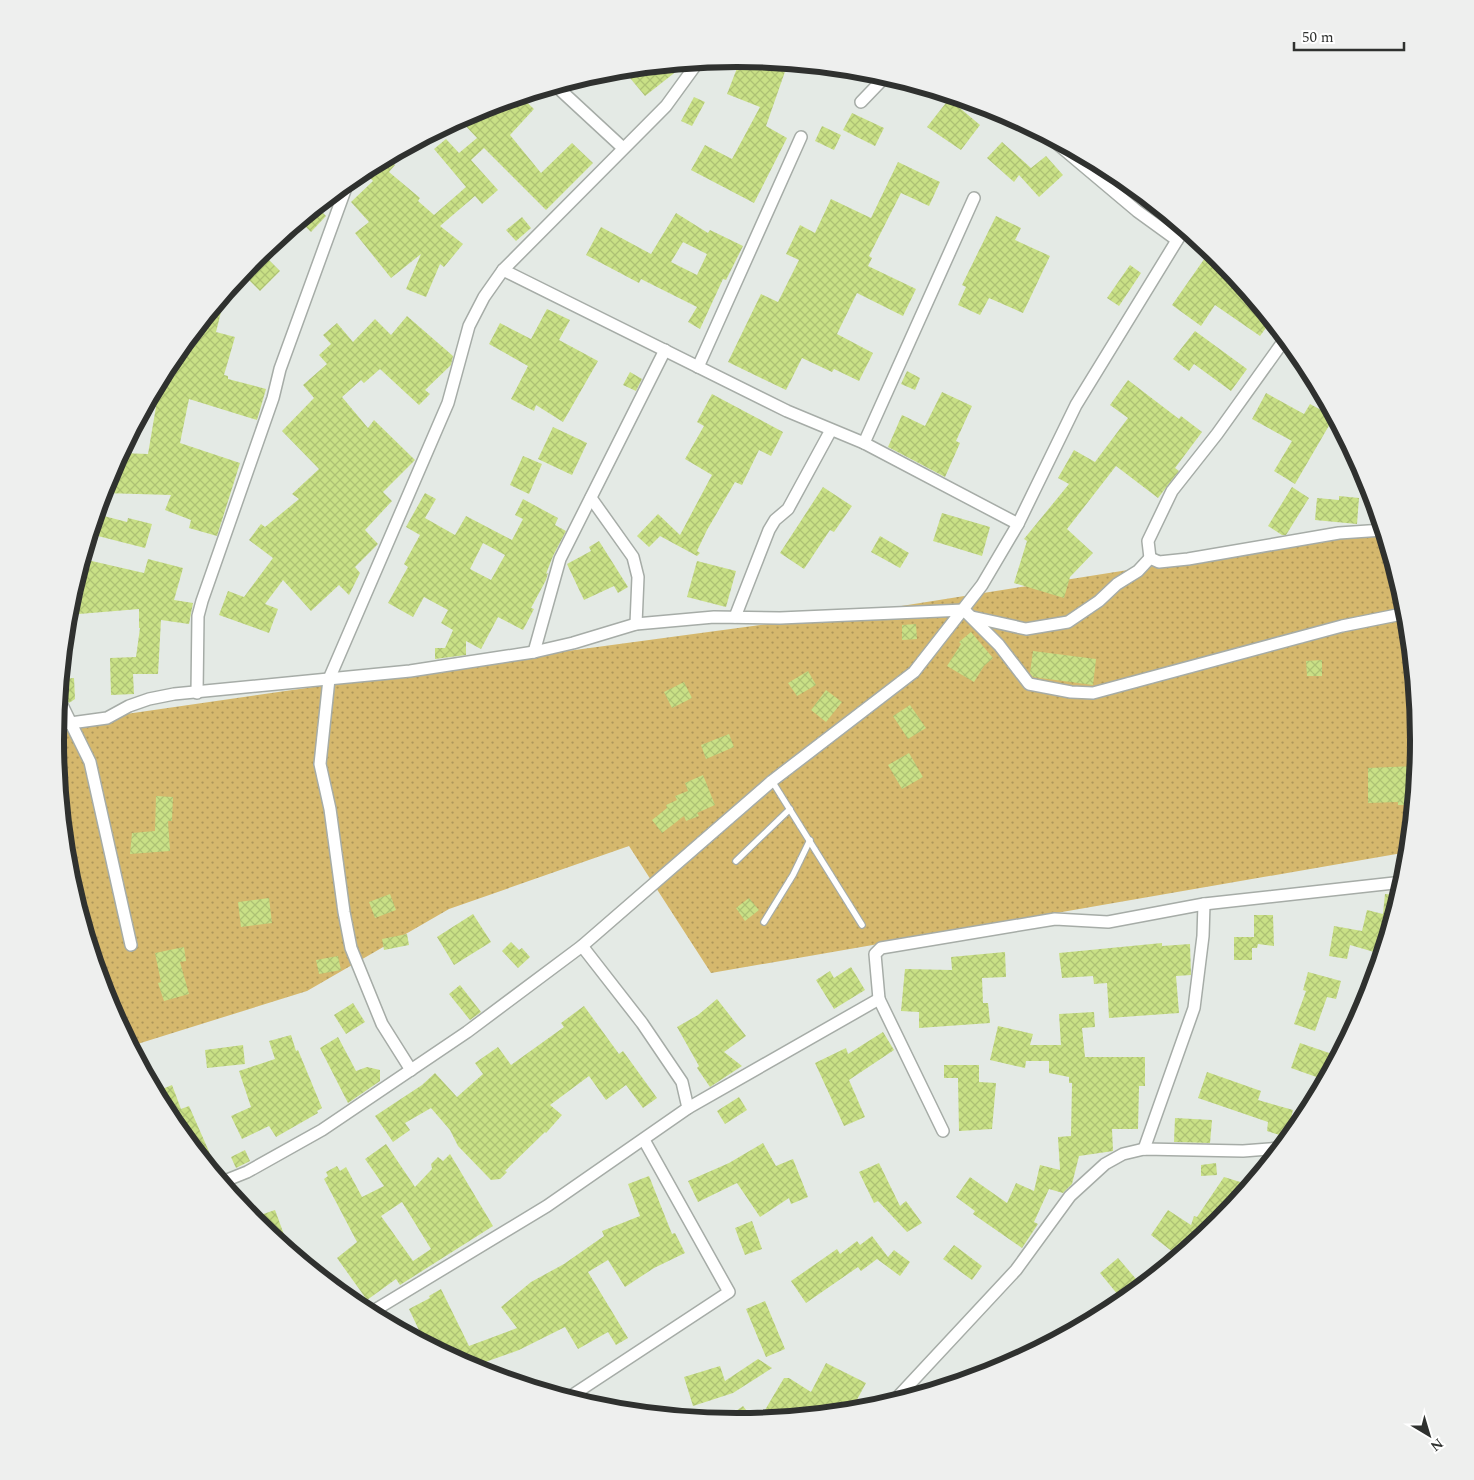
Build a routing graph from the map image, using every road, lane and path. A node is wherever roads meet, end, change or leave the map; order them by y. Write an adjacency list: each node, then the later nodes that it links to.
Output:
1 (694, 68): 6 (street)
2 (880, 83): 4 (street)
3 (561, 91): 6 (street)
4 (861, 102)
5 (801, 137): 15 (street)
6 (623, 148): 12 (street)
7 (1071, 155): 11 (street)
8 (344, 194): 28 (street)
9 (974, 198): 17 (street)
10 (1181, 234): 11 (street)
11 (1177, 240): 19 (street)
12 (503, 270): 14 (street); 27 (street)
13 (1281, 344): 21 (street)
14 (665, 350): 15 (street); 18 (street)
15 (698, 367): 16 (street)
16 (831, 430): 17 (street); 24 (street)
17 (864, 443): 19 (street)
18 (591, 498): 25 (street); 26 (street)
19 (1018, 524): 22 (street)
20 (1377, 530): 21 (street)
21 (1150, 558): 22 (street)
22 (968, 613): 23 (street); 24 (street); 32 (street)
23 (1398, 615)
24 (735, 617): 25 (street)
25 (636, 624): 26 (street)
26 (534, 652): 27 (street)
27 (329, 679): 28 (street); 43 (street)
28 (197, 693): 30 (street)
29 (65, 710): 30 (street)
30 (71, 722): 31 (street); 40 (street)
31 (64, 723)
32 (772, 780): 33 (lane); 41 (street)
33 (790, 809): 34 (lane); 35 (lane)
34 (810, 840): 38 (lane); 39 (lane)
35 (736, 861)
36 (1394, 883): 37 (street)
37 (1204, 904): 42 (street); 47 (street)
38 (764, 922)
39 (862, 925)
40 (131, 945)
41 (582, 946): 43 (street); 44 (street)
42 (879, 999): 44 (street); 45 (street)
43 (411, 1070): 49 (street)
44 (688, 1108): 46 (street)
45 (943, 1131)
46 (644, 1140): 50 (street); 52 (street)
47 (1144, 1149): 48 (street); 51 (street)
48 (1269, 1152)
49 (228, 1180)
50 (377, 1309)
51 (902, 1392)
52 (576, 1393)

